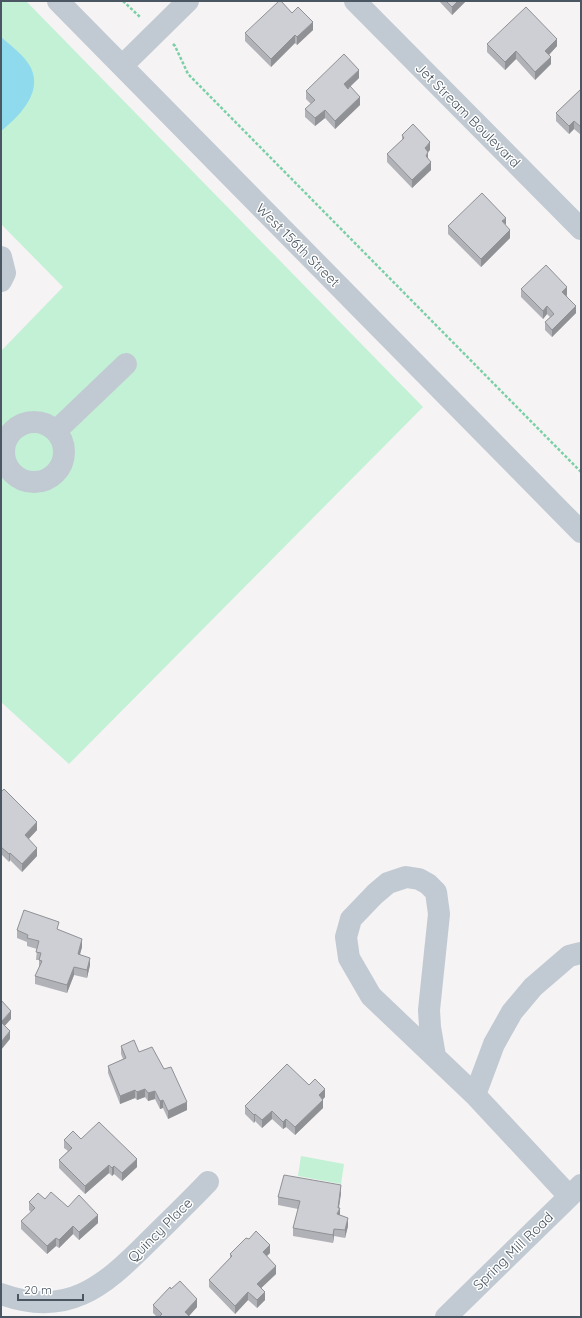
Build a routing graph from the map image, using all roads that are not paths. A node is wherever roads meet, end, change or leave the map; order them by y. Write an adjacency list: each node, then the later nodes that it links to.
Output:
1 (58, 1): 4 (street, West 156th Street)
2 (188, 1): 4 (street)
3 (355, 1): 5 (street, Jet Stream Boulevard)
4 (122, 66): 12 (street, West 156th Street)
5 (581, 229)
6 (1, 257): 7 (street)
7 (1, 281)
8 (126, 364): 10 (street)
9 (6, 427): 10 (street); 11 (street)
10 (56, 431): 11 (street)
11 (7, 480)
12 (539, 488): 13 (street, West 156th Street); 14 (street, West 156th Street)
13 (581, 524)
14 (581, 532)
15 (581, 953): 17 (street)
16 (435, 1056): 16 (street); 17 (street)
17 (475, 1095): 19 (street)
18 (208, 1182): 20 (street, Quincy Place)
19 (575, 1191): 21 (street, Spring Mill Road)
20 (1, 1294)
21 (446, 1317)

